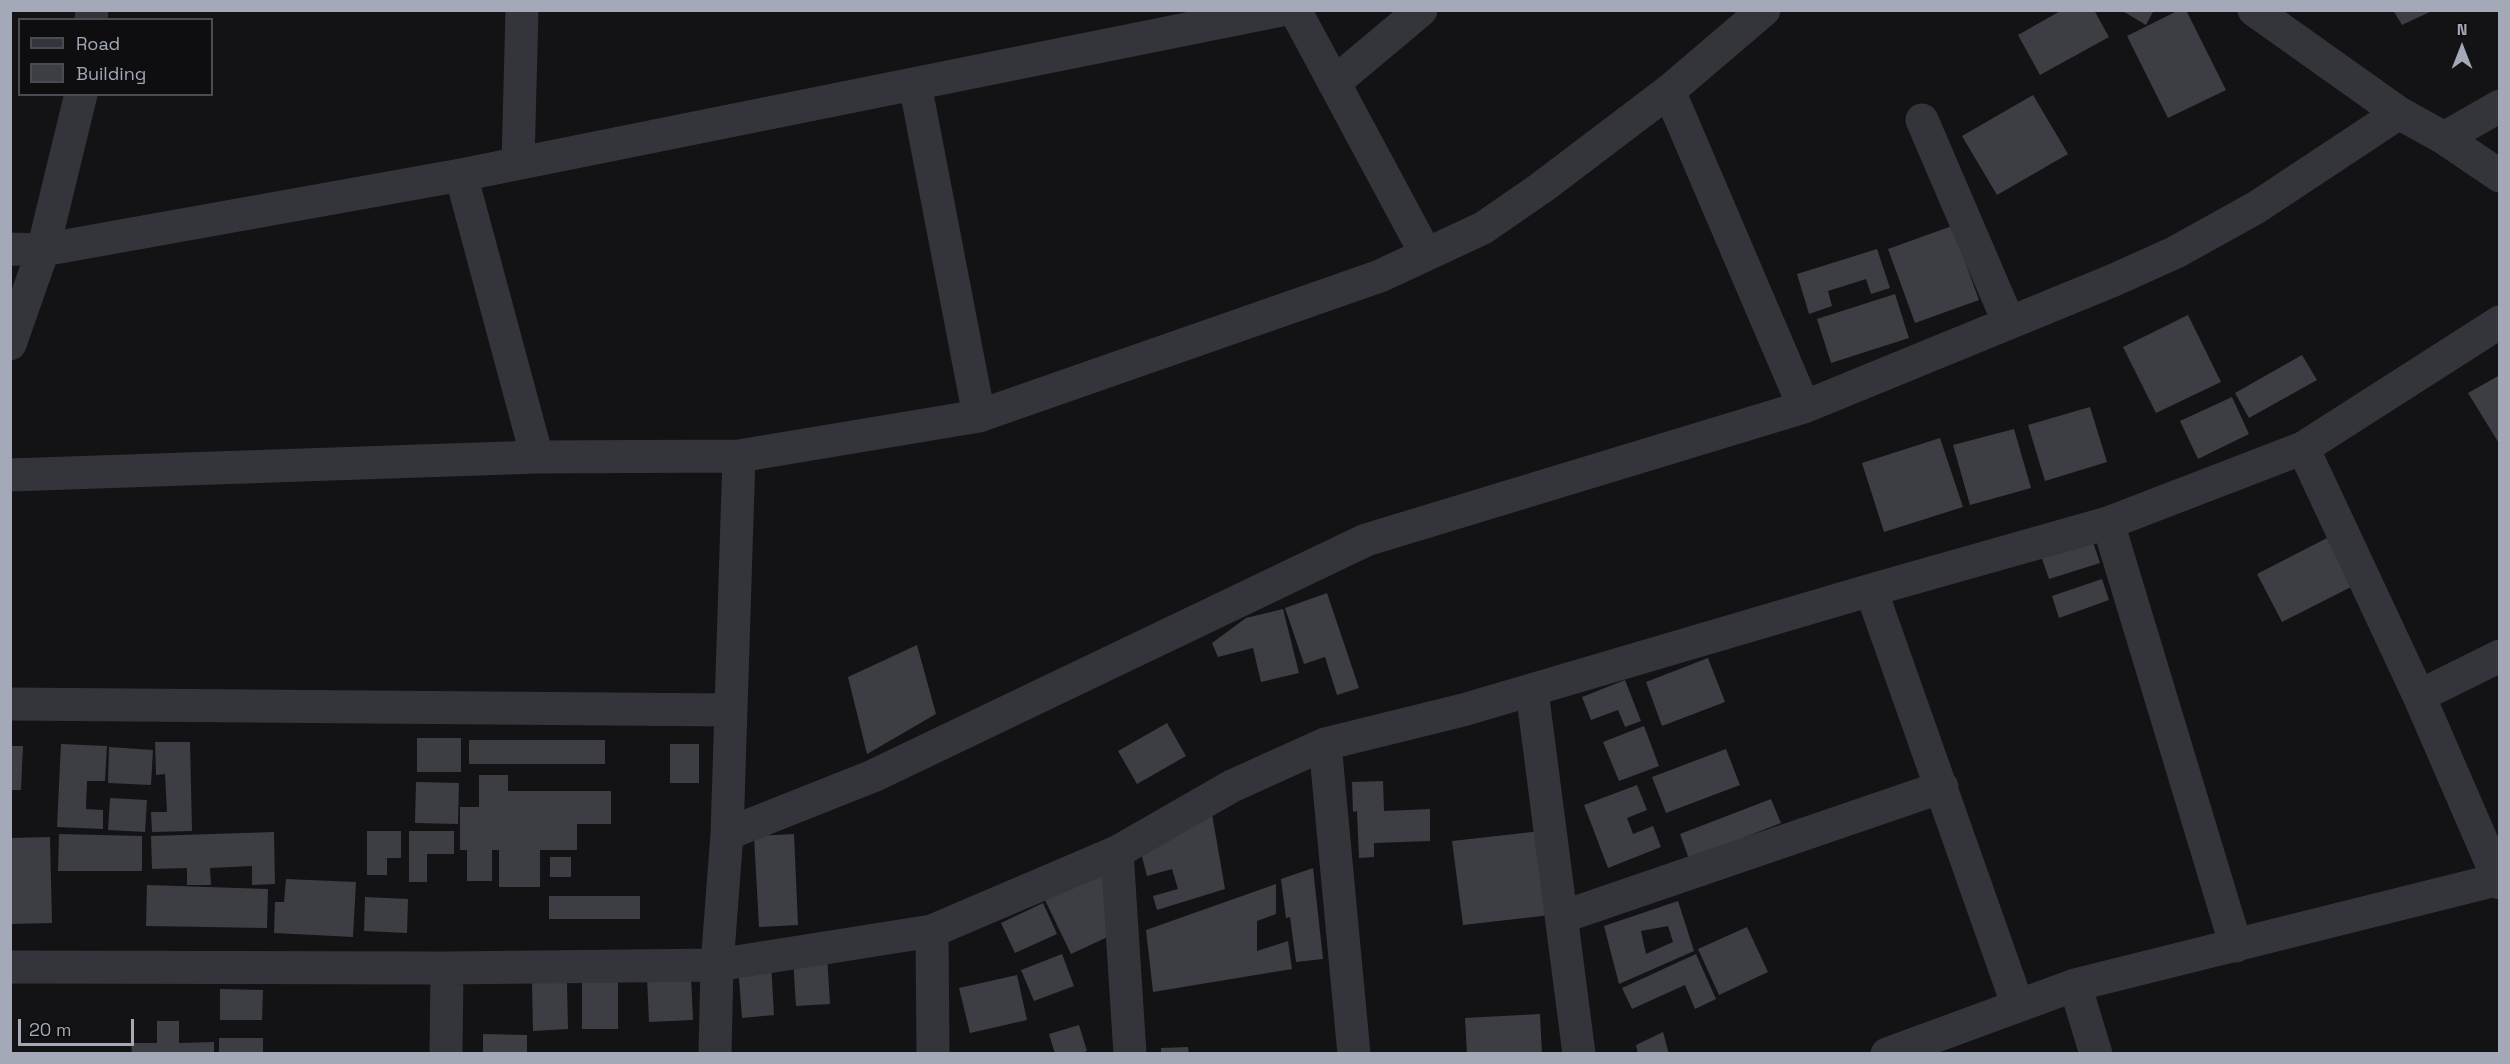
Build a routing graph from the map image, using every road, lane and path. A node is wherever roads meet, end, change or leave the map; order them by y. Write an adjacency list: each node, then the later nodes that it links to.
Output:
1 (99, 10): 8 (street)
2 (522, 10): 17 (street)
3 (1281, 10): 10 (street)
4 (1295, 10): 9 (street)
5 (1421, 10): 9 (street)
6 (1764, 10): 11 (street)
7 (2254, 10): 14 (street)
8 (92, 11)
9 (1334, 83): 22 (street)
10 (915, 84): 17 (street); 27 (street)
11 (1669, 91): 22 (street); 26 (street)
12 (81, 96): 21 (street)
13 (2499, 106): 16 (street)
14 (2398, 113): 16 (street); 23 (street)
15 (1922, 120): 23 (street)
16 (2444, 138): 19 (street)
17 (518, 163): 18 (street)
18 (461, 175): 21 (street); 30 (street)
19 (2499, 176)
20 (10, 249): 21 (street)
21 (43, 250): 25 (street)
22 (1426, 254): 27 (street)
23 (2009, 322): 26 (street)
24 (2499, 322): 28 (street)
25 (10, 345)
26 (1804, 407): 41 (street)
27 (979, 416): 29 (street)
28 (2303, 448): 32 (street); 36 (street)
29 (739, 456): 30 (street); 38 (street)
30 (537, 457): 31 (street)
31 (10, 475)
32 (2108, 522): 33 (street); 46 (street)
33 (1871, 590): 35 (street); 40 (street)
34 (2499, 656): 36 (street)
35 (1532, 691): 39 (street); 44 (street)
36 (2419, 696): 43 (street)
37 (10, 704): 38 (street)
38 (731, 710): 41 (street)
39 (1325, 744): 42 (street); 56 (street)
40 (1942, 787): 44 (street); 51 (street)
41 (726, 834): 47 (street)
42 (1117, 852): 45 (street); 55 (street)
43 (2499, 881): 46 (street)
44 (1562, 917): 57 (street)
45 (932, 931): 47 (street); 54 (street)
46 (2236, 946): 50 (street)
47 (717, 965): 49 (street); 53 (street)
48 (10, 967): 49 (street)
49 (447, 968): 52 (street)
50 (2075, 985): 51 (street); 59 (street)
51 (2018, 1006): 58 (street)
52 (446, 1053)
53 (715, 1053)
54 (933, 1053)
55 (1130, 1053)
56 (1354, 1053)
57 (1579, 1053)
58 (1887, 1053)
59 (2096, 1053)

